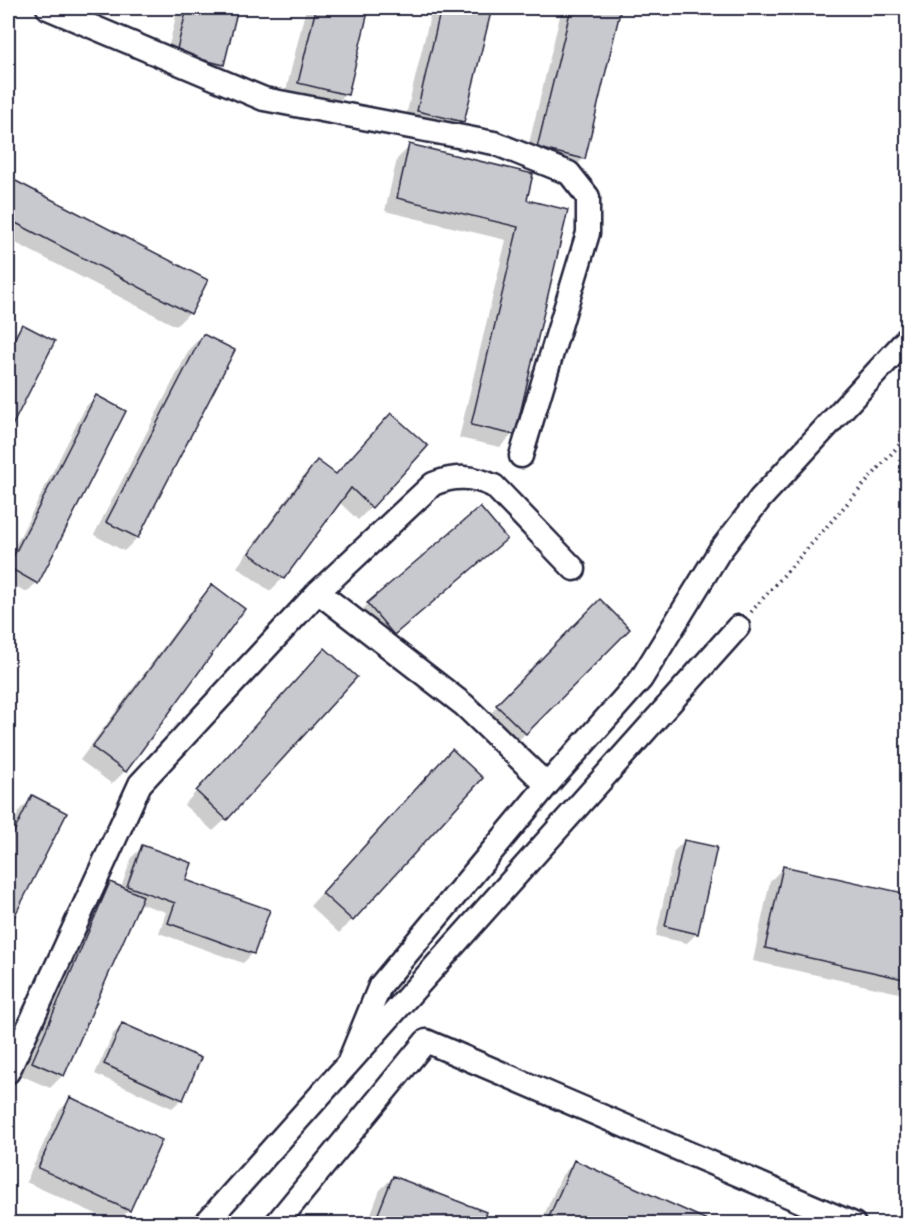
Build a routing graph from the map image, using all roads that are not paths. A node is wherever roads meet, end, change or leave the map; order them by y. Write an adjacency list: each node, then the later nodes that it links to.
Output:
1 (48, 8): 3 (street)
2 (908, 338): 7 (street)
3 (521, 456)
4 (574, 569): 5 (street)
5 (318, 592): 7 (street); 9 (street)
6 (738, 627): 8 (street)
7 (547, 785): 8 (street)
8 (348, 1064): 10 (street)
9 (8, 1072)
10 (205, 1224)
11 (276, 1224): 12 (street)
12 (854, 1224)

